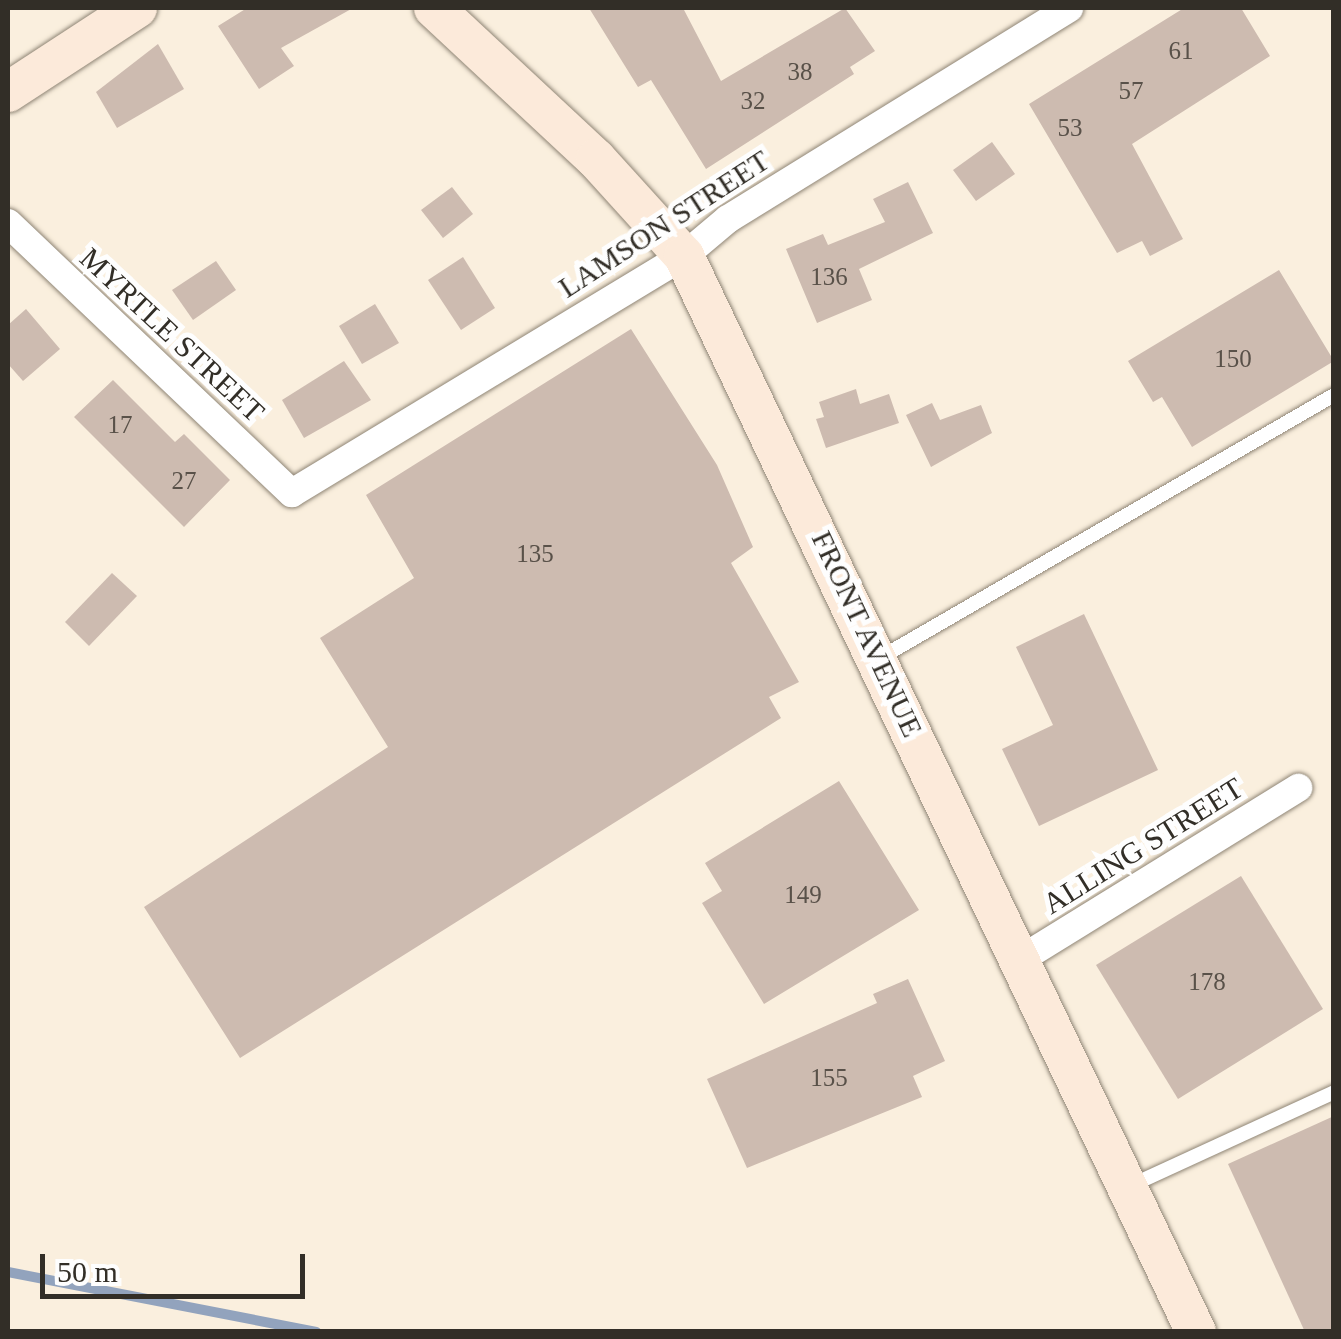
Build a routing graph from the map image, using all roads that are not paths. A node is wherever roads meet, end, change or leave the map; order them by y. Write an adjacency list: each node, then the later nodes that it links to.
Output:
1 (137, 8): 4 (street)
2 (434, 8): 6 (street, FRONT AVENUE)
3 (1068, 8): 6 (street, LAMSON STREET)
4 (8, 92)
5 (8, 224): 8 (street, MYRTLE STREET)
6 (684, 256): 8 (street, LAMSON STREET); 9 (street, FRONT AVENUE)
7 (1334, 395): 9 (lane)
8 (292, 493)
9 (880, 659): 11 (street, FRONT AVENUE)
10 (1298, 788): 11 (street, ALLING STREET)
11 (1021, 958): 13 (street, FRONT AVENUE)
12 (1334, 1092): 13 (lane)
13 (1129, 1186): 14 (street, FRONT AVENUE)
14 (1196, 1332)

